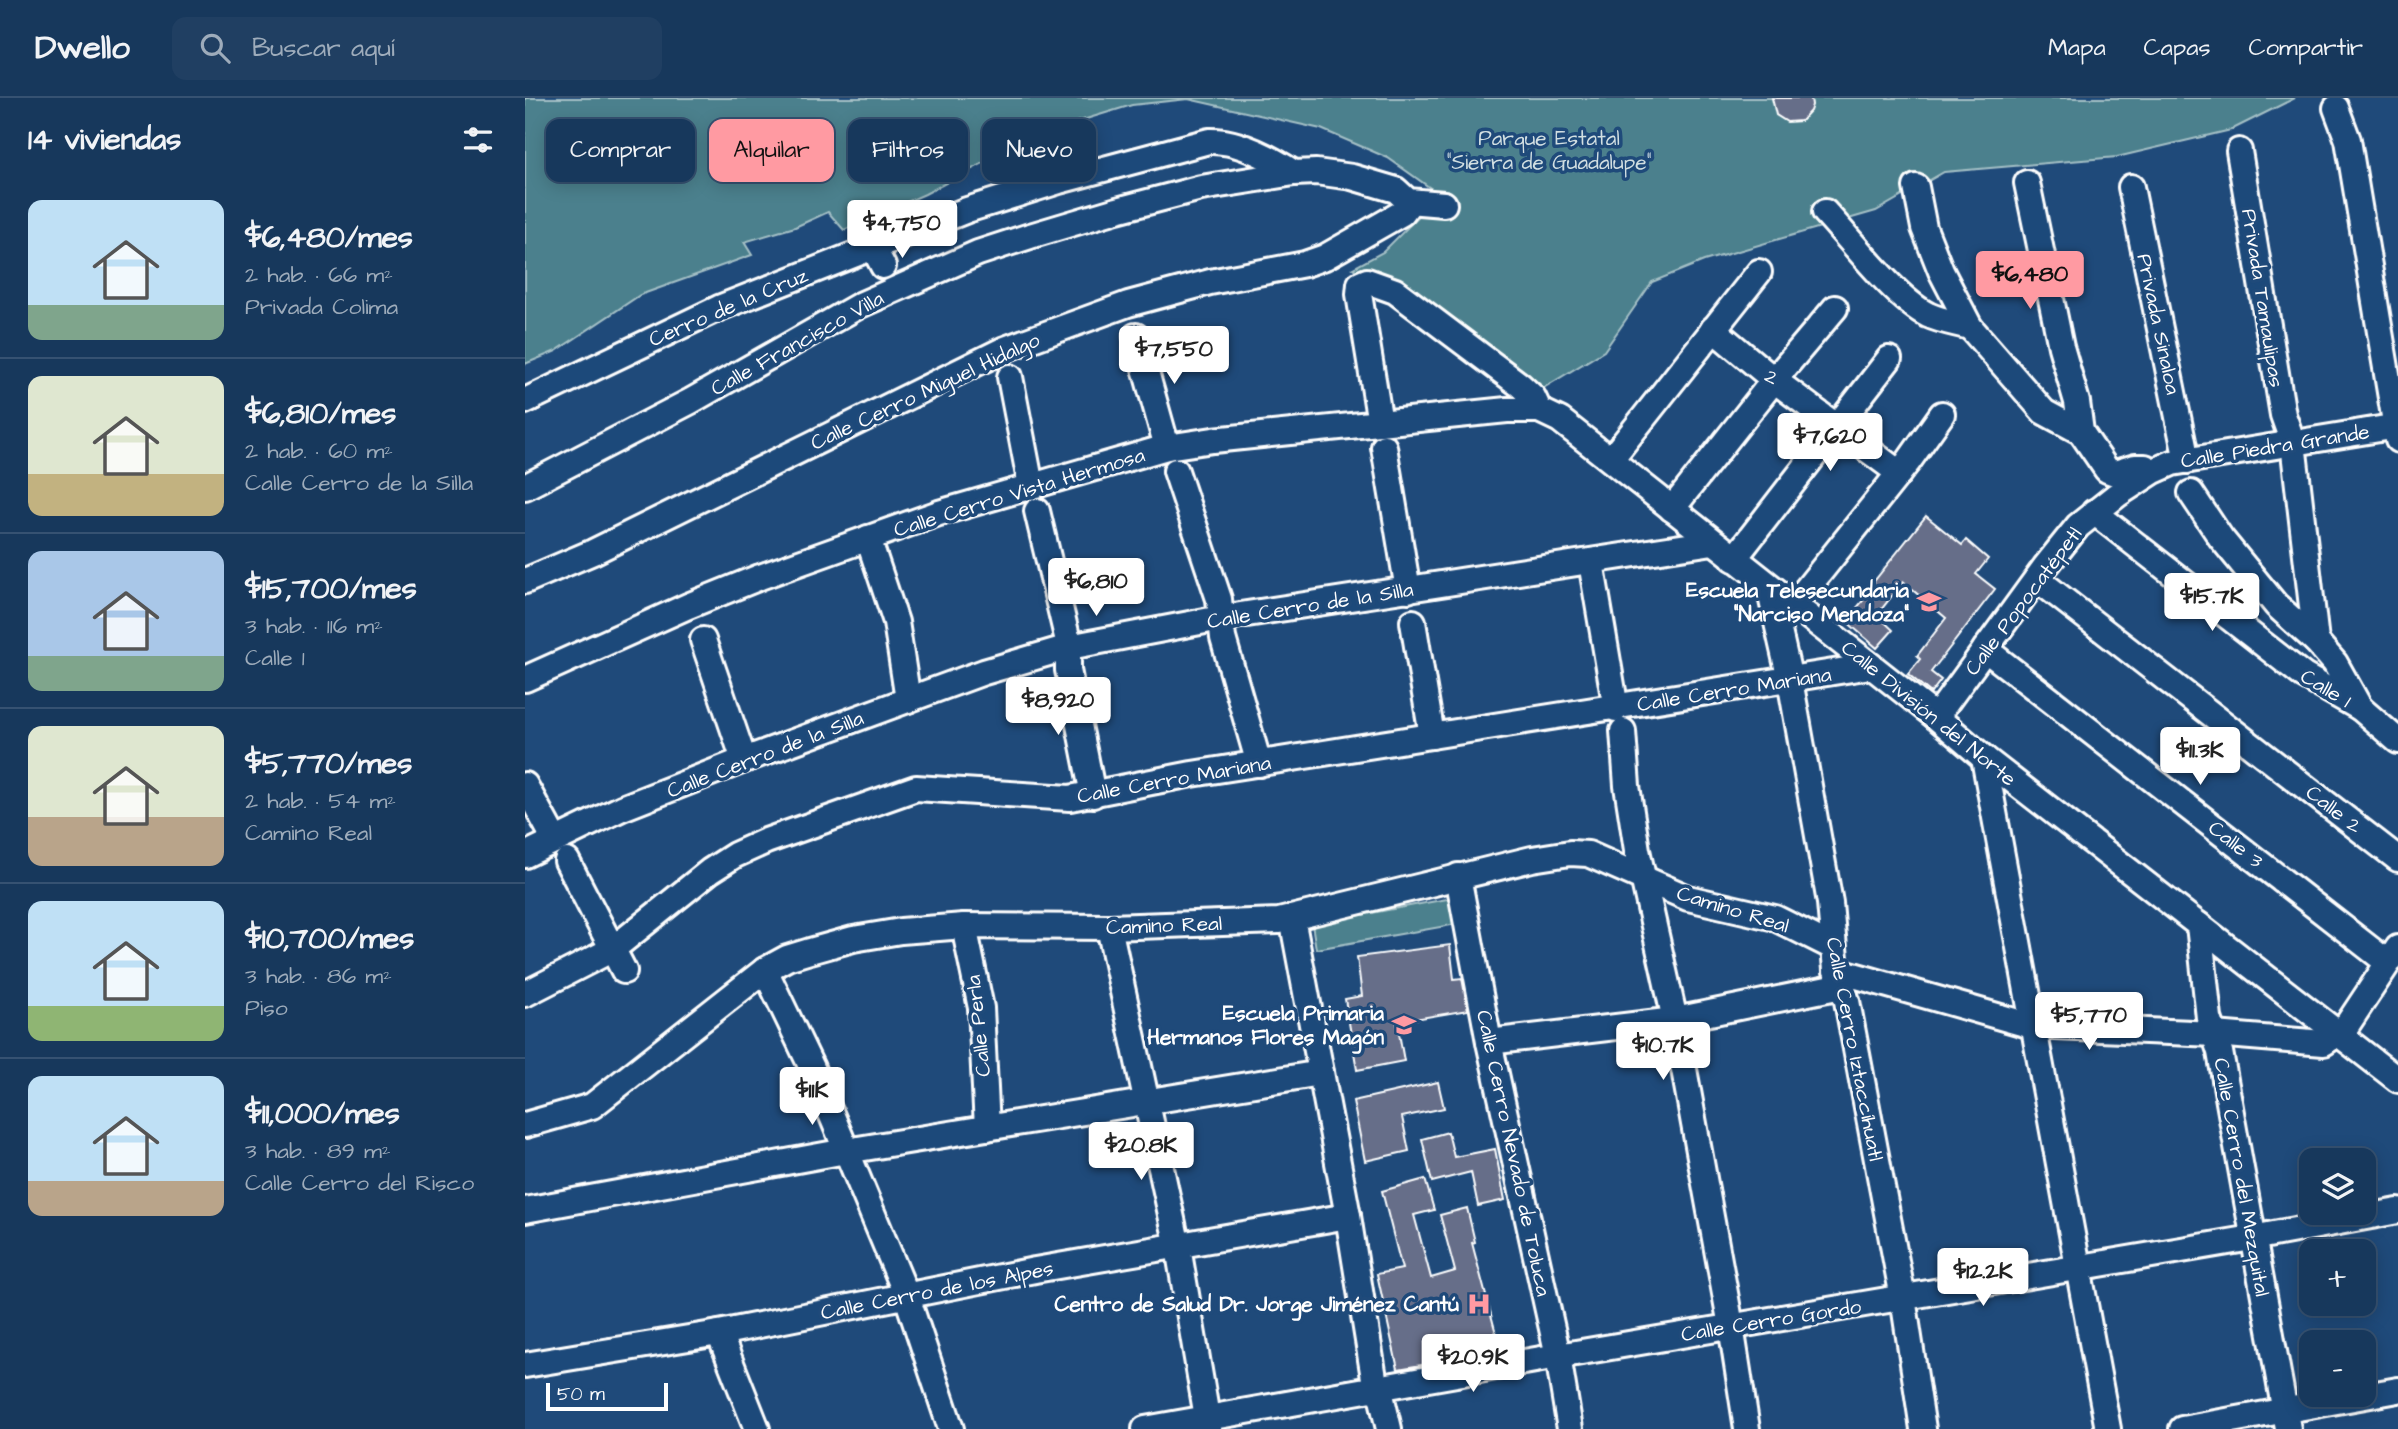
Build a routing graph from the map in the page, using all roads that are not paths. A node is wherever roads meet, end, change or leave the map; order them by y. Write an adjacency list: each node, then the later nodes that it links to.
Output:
1 (2336, 108): 22 (street)
2 (2239, 151): 25 (street, Privada Tamaulipas)
3 (1294, 173): 7 (street, Calle Francisco Villa); 18 (street, Cerro de la Cruz); 33 (street, Calle Francisco Villa)
4 (2027, 183): 23 (street)
5 (1916, 187): 12 (street)
6 (2131, 187): 28 (street, Privada Sinaloa)
7 (1408, 201): 8 (street, Calle Francisco Villa); 43 (street, Calle Cerro Miguel Hidalgo)
8 (1444, 204)
9 (1825, 212): 12 (street)
10 (1759, 272): 13 (street)
11 (1835, 308): 17 (street)
12 (1970, 327): 23 (street)
13 (1713, 329): 17 (street, 2); 27 (street)
14 (1136, 336): 26 (street)
15 (1889, 359): 21 (street)
16 (1010, 377): 32 (street)
17 (1774, 380): 21 (street, 2); 35 (street)
18 (525, 401)
19 (1539, 410): 24 (street, Calle Cerro Vista Hermosa); 24 (street, Calle División del Norte); 27 (street, Calle División del Norte)
20 (1942, 414): 31 (street)
21 (1837, 427): 31 (street, 2); 40 (street)
22 (2397, 431): 25 (street, Calle Piedra Grande)
23 (2081, 432): 30 (street)
24 (1382, 435): 26 (street, Calle Cerro Vista Hermosa); 45 (street)
25 (2293, 443): 28 (street, Calle Piedra Grande); 50 (street, Privada Tamaulipas)
26 (1167, 447): 32 (street, Calle Cerro Vista Hermosa)
27 (1611, 459): 35 (street, Calle División del Norte)
28 (2187, 461): 30 (street, Calle Piedra Grande)
29 (1176, 471): 47 (street)
30 (2154, 471): 37 (street, Calle Popocatépetl)
31 (1899, 473): 46 (street)
32 (1031, 485): 38 (street, Calle Cerro Vista Hermosa)
33 (525, 487)
34 (2191, 493): 50 (street)
35 (1672, 509): 39 (street, Calle División del Norte)
36 (1037, 511): 52 (street)
37 (2094, 512): 42 (street, Calle Popocatépetl); 57 (street, Calle 1)
38 (869, 538): 54 (street, Calle Cerro Vista Hermosa); 56 (street)
39 (1713, 542): 40 (street, Calle División del Norte); 41 (street, Calle Cerro de la Silla)
40 (1734, 559): 44 (street, Calle División del Norte)
41 (1591, 562): 45 (street, Calle Cerro de la Silla); 59 (street)
42 (2037, 579): 51 (street, Calle Popocatépetl); 69 (street, Calle 2)
43 (525, 581)
44 (1769, 587): 46 (street, Calle División del Norte); 55 (street, Calle Cerro Iztaccíhuatl)
45 (1408, 590): 47 (street, Calle Cerro de la Silla)
46 (1793, 606): 53 (street, Calle División del Norte)
47 (1221, 618): 52 (street, Calle Cerro de la Silla); 64 (street)
48 (1413, 622): 60 (street)
49 (703, 640): 63 (street)
50 (2316, 641): 57 (street)
51 (1985, 649): 58 (street, Calle Popocatépetl); 76 (street, Calle 3)
52 (1069, 659): 56 (street, Calle Cerro de la Silla); 66 (street)
53 (1871, 666): 55 (street, Calle Cerro Mariana); 58 (street, Calle División del Norte)
54 (525, 679)
55 (1790, 680): 59 (street, Calle Cerro Mariana); 78 (street, Calle Cerro Iztaccíhuatl)
56 (908, 700): 63 (street, Calle Cerro de la Silla)
57 (2360, 709): 61 (street)
58 (1936, 717): 62 (street, Calle División del Norte)
59 (1619, 720): 60 (street, Calle Cerro Mariana); 71 (street)
60 (1432, 736): 64 (street, Calle Cerro Mariana)
61 (2398, 741)
62 (1984, 758): 73 (street, Calle División del Norte); 82 (street)
63 (744, 760): 67 (street, Calle Cerro de la Silla)
64 (1259, 764): 66 (street, Calle Cerro Mariana)
65 (525, 785): 67 (street)
66 (1093, 795): 77 (street, Calle Cerro Mariana)
67 (561, 851): 68 (street, Calle Cerro de la Silla); 77 (street)
68 (525, 855)
69 (2398, 859)
70 (1458, 876): 71 (street, Camino Real); 72 (street, Camino Real); 85 (street, Calle Cerro Nevado de Toluca)
71 (1643, 880): 78 (street, Camino Real); 81 (street)
72 (1292, 918): 75 (street, Camino Real); 86 (street)
73 (2199, 925): 83 (street, Calle Cerro del Mezquital); 84 (street, Calle División del Norte)
74 (964, 926): 75 (street, Camino Real); 79 (street, Camino Real); 90 (street, Calle Perla)
75 (1109, 928): 88 (street)
76 (2392, 955): 84 (street)
77 (618, 960): 80 (street, Calle Cerro Mariana)
78 (1837, 967): 81 (street); 82 (street, Camino Real); 99 (street, Calle Cerro Iztaccíhuatl)
79 (765, 970): 89 (street, Camino Real); 91 (street)
80 (525, 995)
81 (1675, 1020): 85 (street); 100 (street)
82 (2032, 1026): 83 (street, Camino Real); 97 (street)
83 (2214, 1034): 84 (street, Camino Real); 95 (street, Calle Cerro del Mezquital)
84 (2339, 1034): 87 (street, Calle División del Norte)
85 (1489, 1042): 102 (street, Calle Cerro Nevado de Toluca)
86 (1321, 1073): 88 (street); 94 (street)
87 (2398, 1080)
88 (1147, 1101): 90 (street); 96 (street)
89 (525, 1125)
90 (987, 1128): 91 (street)
91 (846, 1151): 92 (street); 98 (street)
92 (525, 1210)
93 (2398, 1211): 95 (street, Calle Cerro Gordo)
94 (1348, 1216): 96 (street, Calle Cerro de los Alpes); 104 (street)
95 (2252, 1238): 97 (street, Calle Cerro Gordo); 106 (street, Calle Cerro del Mezquital)
96 (1178, 1247): 98 (street, Calle Cerro de los Alpes); 107 (street)
97 (2079, 1268): 99 (street, Calle Cerro Gordo); 115 (street)
98 (906, 1294): 101 (street, Calle Cerro de los Alpes); 109 (street)
99 (1903, 1298): 100 (street, Calle Cerro Gordo); 114 (street, Calle Cerro Iztaccíhuatl)
100 (1731, 1326): 102 (street, Calle Cerro Gordo); 113 (street)
101 (719, 1333): 103 (street, Calle Cerro de los Alpes); 108 (street)
102 (1558, 1356): 104 (street, Calle Cerro Gordo); 112 (street, Calle Cerro Nevado de Toluca)
103 (525, 1365)
104 (1378, 1388): 107 (street, Calle Cerro Gordo); 111 (street)
105 (2398, 1390): 106 (street)
106 (2286, 1420): 116 (street)
107 (1208, 1423): 110 (street, Calle Cerro Gordo)
108 (757, 1429)
109 (951, 1429)
110 (1145, 1429)
111 (1389, 1429)
112 (1570, 1429)
113 (1747, 1429)
114 (1923, 1429)
115 (2108, 1429)
116 (2182, 1429)

